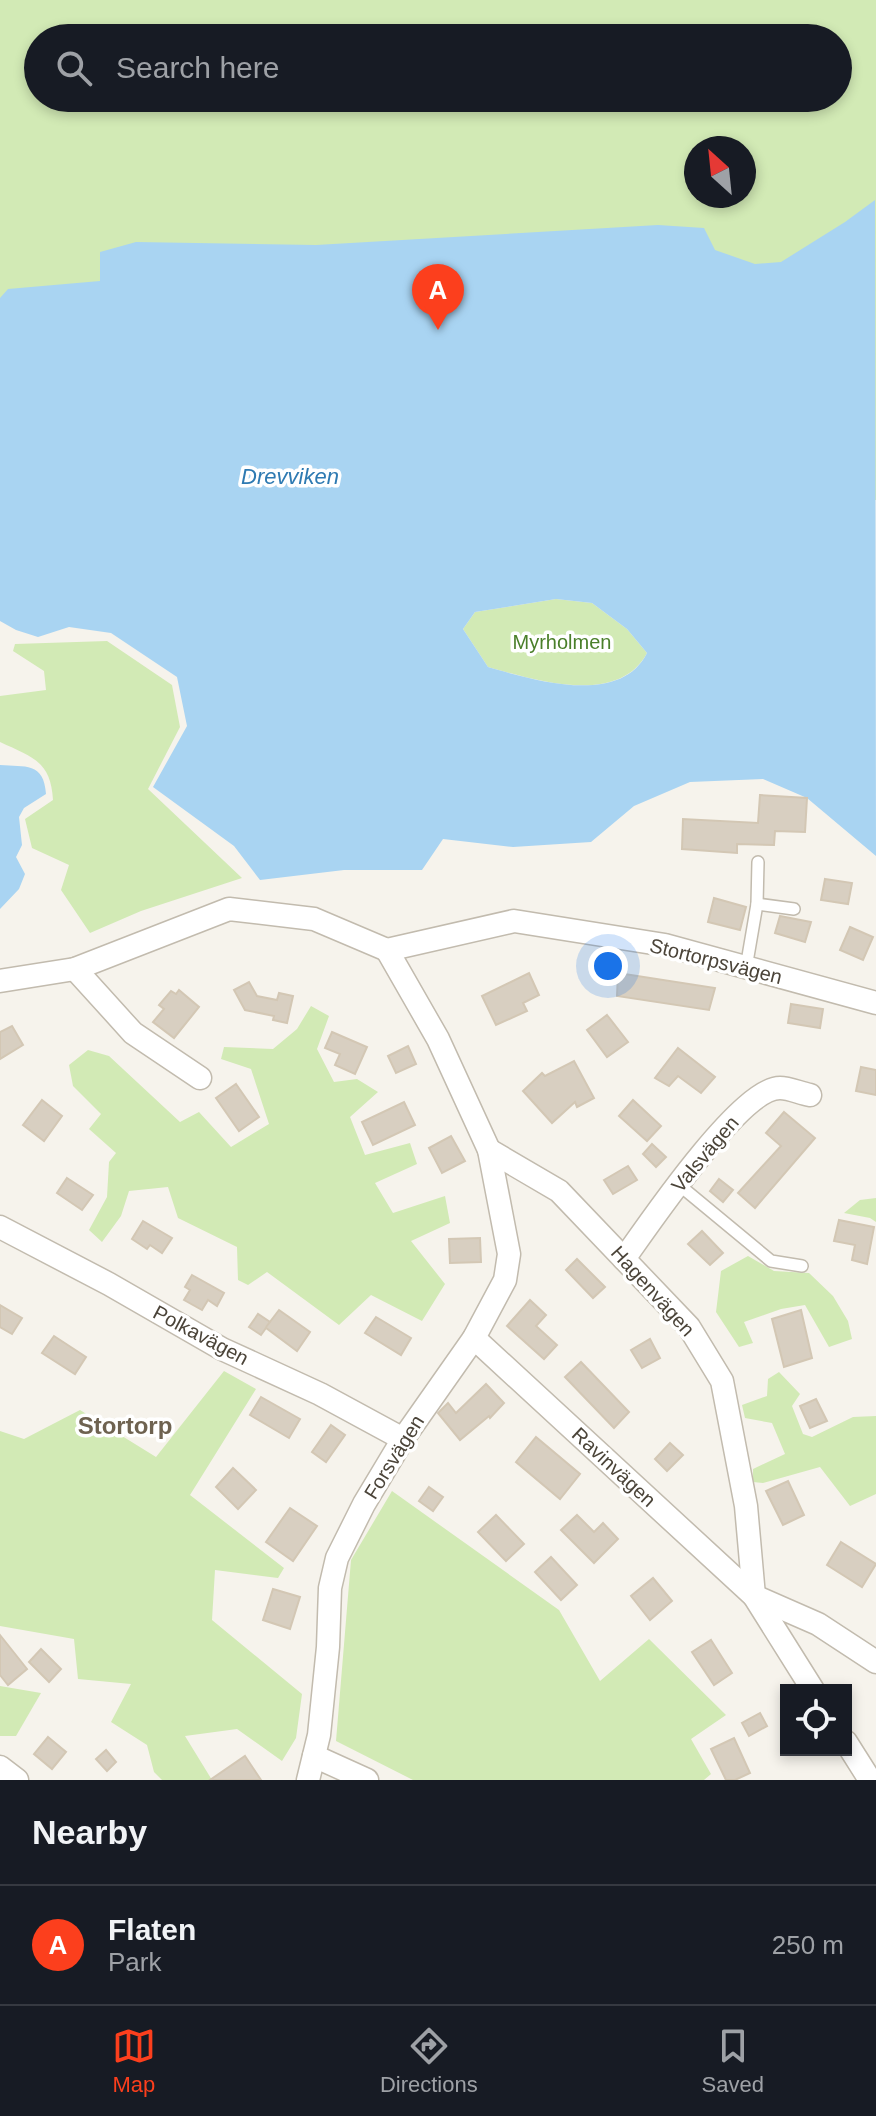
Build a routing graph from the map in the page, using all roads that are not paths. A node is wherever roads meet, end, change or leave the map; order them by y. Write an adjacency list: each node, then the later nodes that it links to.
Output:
1 (758, 862): 2 (lane)
2 (757, 904): 3 (lane); 5 (lane)
3 (794, 909)
4 (387, 950): 5 (street, Stortorpsvägen); 6 (street); 11 (street)
5 (746, 968): 8 (street, Stortorpsvägen)
6 (75, 969): 7 (street); 9 (street)
7 (0, 981)
8 (876, 1003)
9 (200, 1078)
10 (810, 1095): 12 (street, Valsvägen)
11 (489, 1150): 14 (street, Hagenvägen); 16 (street, Forsvägen)
12 (678, 1184): 14 (street, Valsvägen); 15 (lane)
13 (0, 1227): 17 (street, Polkavägen)
14 (624, 1259): 18 (street, Hagenvägen)
15 (802, 1266)
16 (474, 1338): 17 (street, Forsvägen); 18 (street, Ravinvägen)
17 (403, 1439): 22 (street, Forsvägen)
18 (754, 1596): 19 (street); 20 (street, Hagenvägen)
19 (876, 1662)
20 (809, 1684)
21 (852, 1752): 27 (street)
22 (314, 1756): 25 (street, Forsvägen); 26 (street)
23 (0, 1767): 24 (street)
24 (17, 1780)
25 (308, 1780)
26 (367, 1780)
27 (870, 1780)

